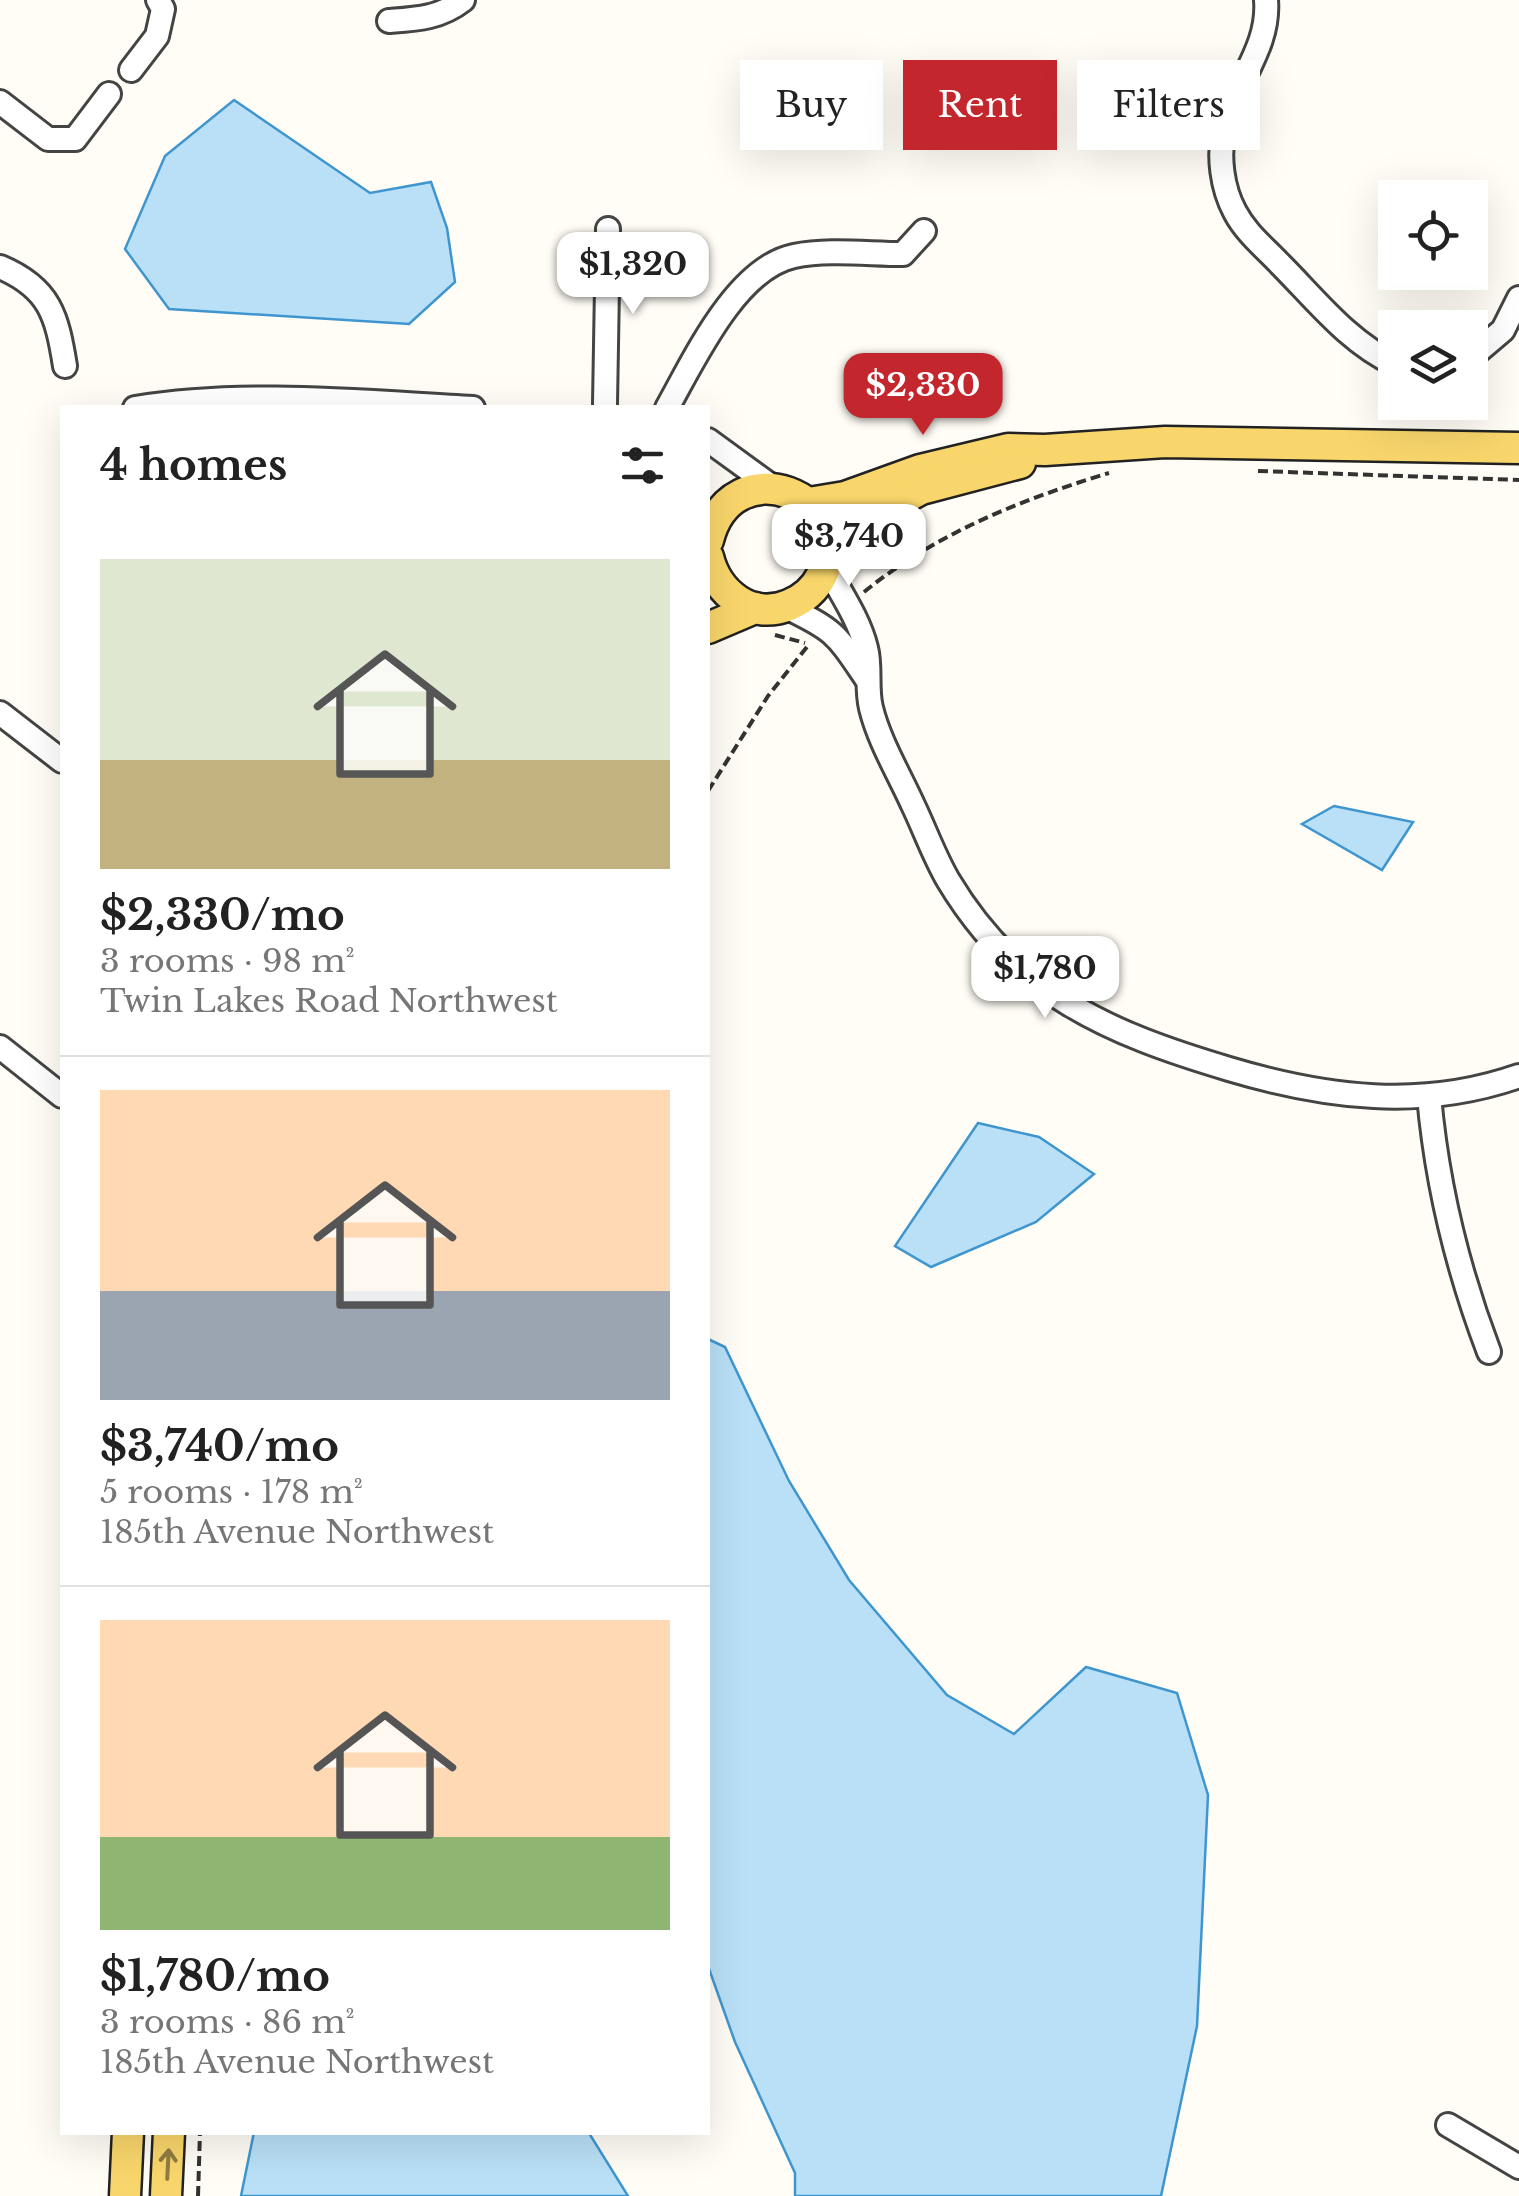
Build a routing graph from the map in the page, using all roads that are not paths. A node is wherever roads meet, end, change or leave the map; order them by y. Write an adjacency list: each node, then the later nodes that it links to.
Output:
1 (158, 0): 5 (street)
2 (462, 0): 4 (street)
3 (1266, 0): 13 (street)
4 (389, 21)
5 (131, 70)
6 (109, 94): 7 (street)
7 (0, 102)
8 (608, 229): 17 (street)
9 (924, 231): 18 (street)
10 (0, 268): 14 (street)
11 (1519, 298): 12 (street)
12 (1488, 342)
13 (1378, 353)
14 (65, 366)
15 (170, 405): 16 (street)
16 (381, 405)
17 (603, 405)
18 (669, 405)
19 (710, 441): 22 (street)
20 (1519, 448): 21 (main road)
21 (1045, 450): 23 (main road); 25 (main road)
22 (774, 488): 23 (main road); 24 (main road)
23 (809, 504): 25 (main road)
24 (710, 523)
25 (828, 560): 27 (main road); 30 (street)
26 (710, 566): 28 (main road)
27 (786, 607): 28 (main road); 30 (street)
28 (762, 621): 29 (main road)
29 (710, 628)
30 (868, 681): 36 (street)
31 (0, 713): 32 (street)
32 (60, 759)
33 (0, 1047): 35 (street)
34 (1519, 1076): 36 (street)
35 (60, 1094)
36 (1429, 1096): 37 (street)
37 (1489, 1352)
38 (1448, 2125): 41 (street)
39 (128, 2135): 42 (main road)
40 (169, 2135): 43 (main road, one-way to 40)
41 (1519, 2167)
42 (125, 2196)
43 (166, 2196)

